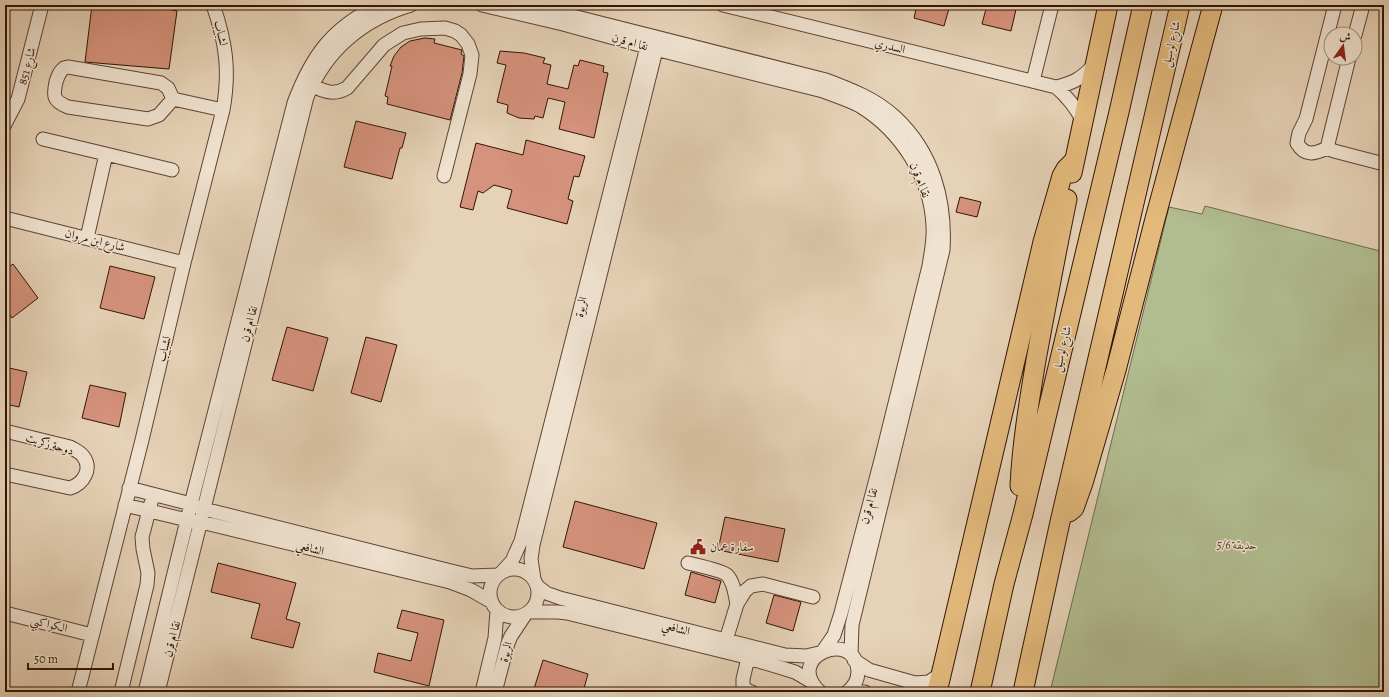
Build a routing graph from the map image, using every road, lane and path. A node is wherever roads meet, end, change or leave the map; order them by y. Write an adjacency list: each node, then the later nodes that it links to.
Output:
1 (42, 5): 25 (street, شارع 851)
2 (213, 5): 23 (street, لشباب)
3 (379, 5): 40 (street, نقا ام قرن)
4 (411, 5): 20 (street, نقا ام قرن)
5 (482, 5): 16 (street, نقا ام قرن)
6 (529, 5): 16 (street, نقا ام قرن)
7 (723, 5): 19 (street, السدري)
8 (1052, 5): 19 (street)
9 (1108, 5): 17 (highway)
10 (1143, 5): 44 (highway, شارع لوسيل)
11 (1180, 5): 47 (highway, شارع لوسيل)
12 (1213, 5): 47 (highway)
13 (1335, 5): 27 (street)
14 (1363, 5): 15 (street)
15 (1357, 26)
16 (653, 43): 49 (street, الربوة); 50 (street, الربوة); 58 (street, نقا ام قرن); 60 (street, نقا ام قرن)
17 (1094, 64): 21 (street); 24 (highway)
18 (1347, 66): 27 (street)
19 (1033, 81): 21 (street, السدري)
20 (312, 86): 32 (street); 42 (street, نقا ام قرن)
21 (1056, 87): 24 (street)
22 (173, 99): 22 (street); 23 (street)
23 (223, 110): 35 (street, لشباب)
24 (1083, 121): 29 (highway)
25 (5, 124)
26 (43, 139): 28 (street)
27 (1327, 148): 30 (street)
28 (106, 154): 31 (street); 34 (street)
29 (1074, 162): 44 (highway); 61 (highway)
30 (1384, 164)
31 (172, 170)
32 (444, 176)
33 (5, 218): 34 (street, شارع ابن مروان)
34 (87, 238): 35 (street, شارع ابن مروان)
35 (184, 263): 38 (street, لشباب)
36 (5, 431): 37 (street, دوحة زكريت)
37 (5, 474)
38 (130, 488): 39 (street, الشافعي); 41 (street, لشباب)
39 (153, 494): 40 (street, الشافعي); 43 (street)
40 (191, 504): 42 (street, الشافعي); 45 (street, نقا ام قرن)
41 (125, 506): 43 (street, الشافعي); 56 (street, لشباب)
42 (204, 509): 46 (street, نقا ام قرن); 49 (street, الشافعي)
43 (148, 511): 45 (street, الشافعي); 64 (street)
44 (1022, 514): 74 (highway, شارع لوسيل)
45 (187, 520): 46 (street, الشافعي); 65 (street, نقا ام قرن)
46 (201, 522): 53 (street, الشافعي); 66 (street, نقا ام قرن)
47 (1060, 522): 75 (highway, شارع لوسيل)
48 (688, 563): 52 (street)
49 (500, 574): 50 (street); 53 (street)
50 (536, 582): 55 (street); 57 (street, الشافعي)
51 (813, 597): 52 (street)
52 (736, 604): 57 (street)
53 (494, 606): 55 (street); 67 (street, الربوة)
54 (5, 613): 56 (street, الكواكبي)
55 (528, 614): 59 (street, الشافعي); 68 (street, الربوة)
56 (92, 635): 63 (street, لشباب)
57 (726, 640): 58 (street, الشافعي)
58 (821, 652): 60 (street, الشافعي); 62 (street, نقا ام قرن)
59 (748, 658): 62 (street, الشافعي); 69 (street)
60 (852, 658): 61 (street); 70 (street, نقا ام قرن)
61 (942, 672): 73 (highway)
62 (815, 688)
63 (78, 692)
64 (121, 692)
65 (145, 692)
66 (158, 692)
67 (482, 692)
68 (495, 692)
69 (752, 692)
70 (847, 692)
71 (858, 692): 72 (street)
72 (866, 692)
73 (937, 692)
74 (980, 692)
75 (1023, 692)

